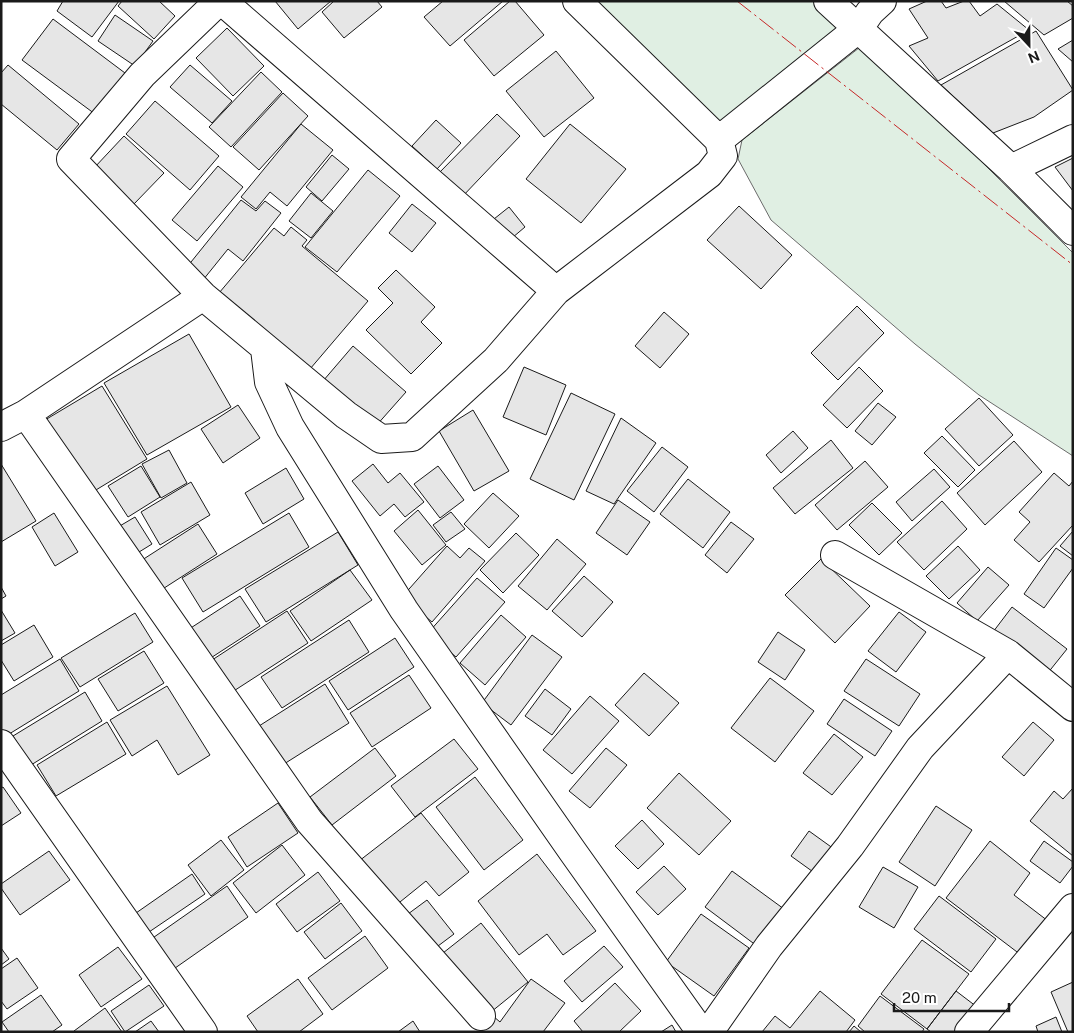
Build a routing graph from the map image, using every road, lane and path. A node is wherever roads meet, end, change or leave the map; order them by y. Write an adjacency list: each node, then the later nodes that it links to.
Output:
1 (220, 1): 10 (street); 11 (street)
2 (578, 1): 6 (street)
3 (828, 1): 5 (street)
4 (882, 1): 5 (street)
5 (859, 28): 6 (street); 8 (street)
6 (719, 140): 10 (street)
7 (1073, 140): 8 (street)
8 (1011, 169): 9 (street)
9 (1073, 231)
10 (556, 290): 12 (street)
11 (203, 296): 12 (street); 13 (street)
12 (265, 349): 22 (street)
13 (26, 414): 14 (street); 20 (street)
14 (1, 427)
15 (835, 555): 16 (street)
16 (1008, 654): 17 (street); 23 (street)
17 (1073, 707)
18 (1, 744): 21 (street)
19 (1073, 908): 24 (street)
20 (481, 1016)
21 (203, 1032)
22 (701, 1032)
23 (709, 1032)
24 (969, 1032)

